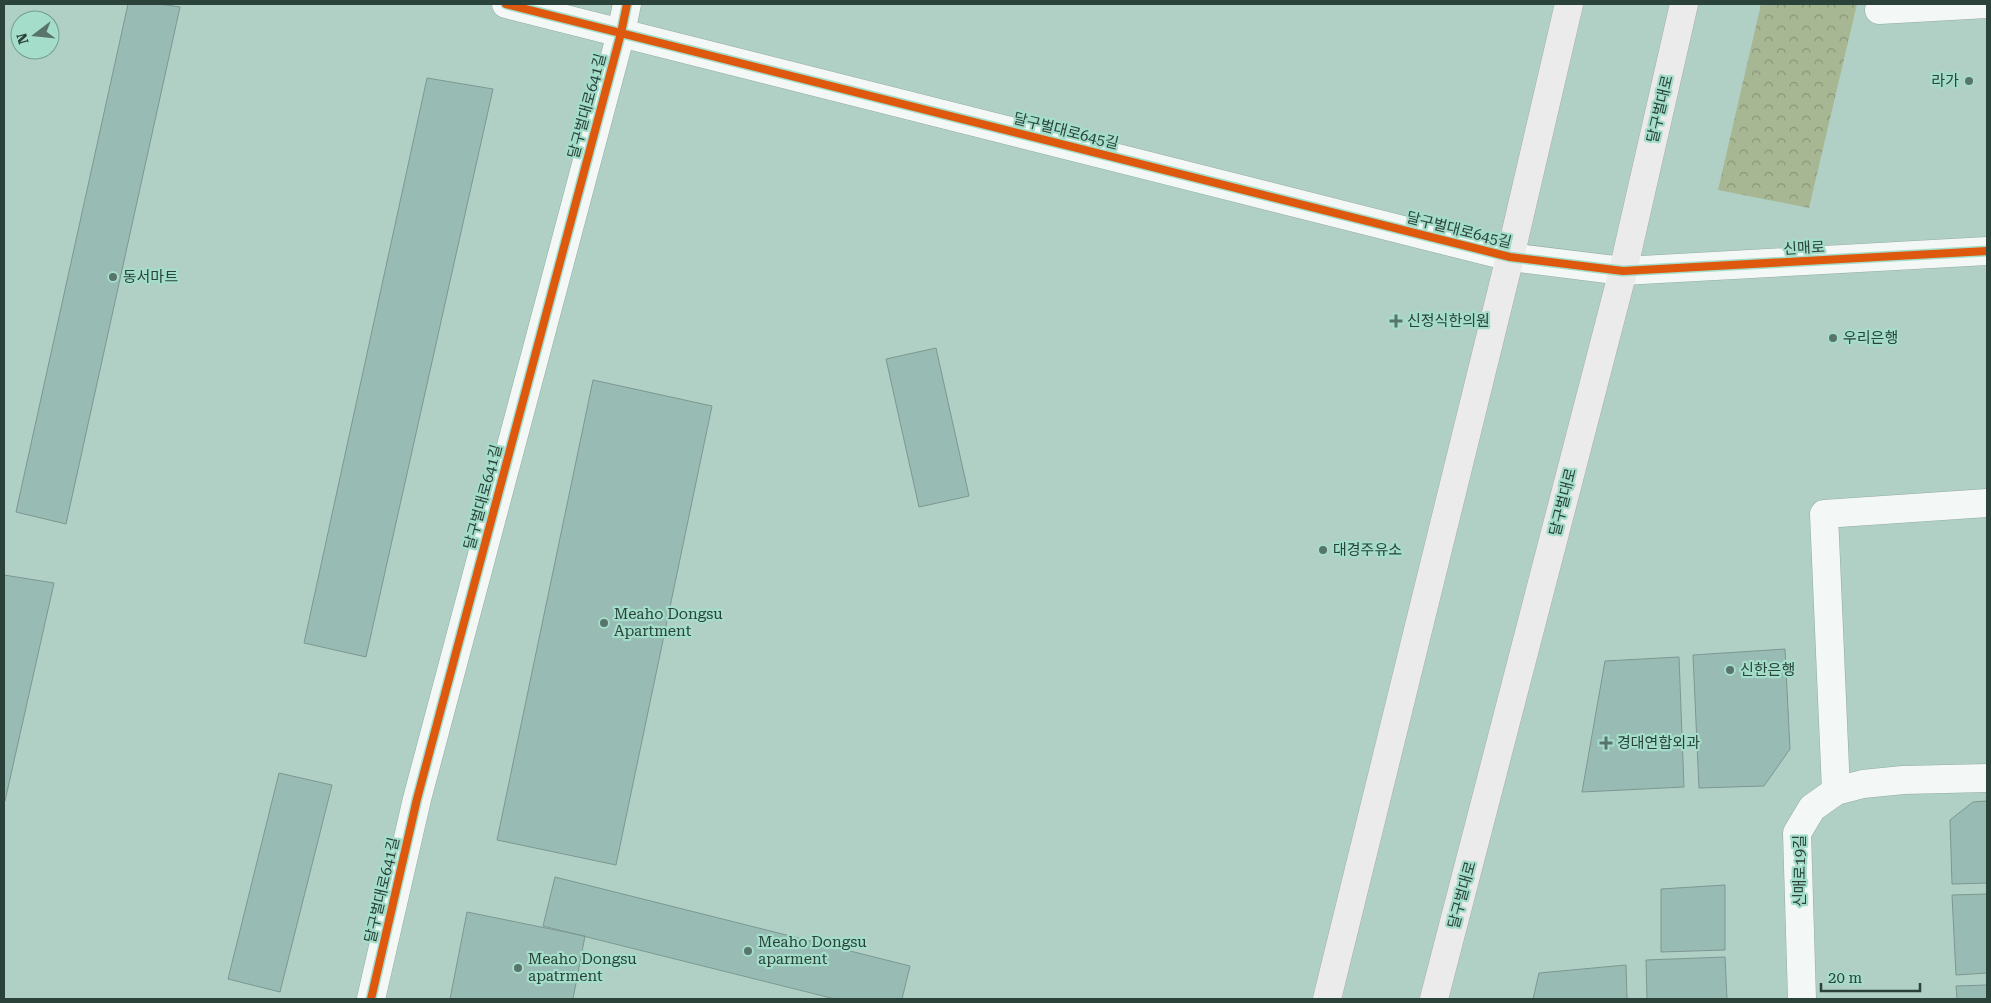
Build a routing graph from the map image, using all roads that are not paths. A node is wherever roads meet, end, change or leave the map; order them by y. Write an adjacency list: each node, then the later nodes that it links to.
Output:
1 (506, 4): 7 (street, 달구벌대로645길)
2 (627, 4): 7 (street, 달구벌대로641길)
3 (1569, 4): 9 (main road)
4 (1684, 4): 10 (main road, 달구벌대로)
5 (1880, 4): 6 (street)
6 (1987, 4)
7 (621, 33): 9 (street, 달구벌대로645길); 14 (street, 달구벌대로641길)
8 (1987, 251): 10 (street, 신매로)
9 (1510, 257): 10 (street, 달구벌대로645길); 15 (main road)
10 (1622, 271): 16 (main road, 달구벌대로)
11 (1987, 503): 13 (street)
12 (1987, 778): 13 (street, 신매로19길)
13 (1836, 791): 17 (street, 신매로19길)
14 (371, 999)
15 (1328, 999)
16 (1434, 999)
17 (1802, 999)

